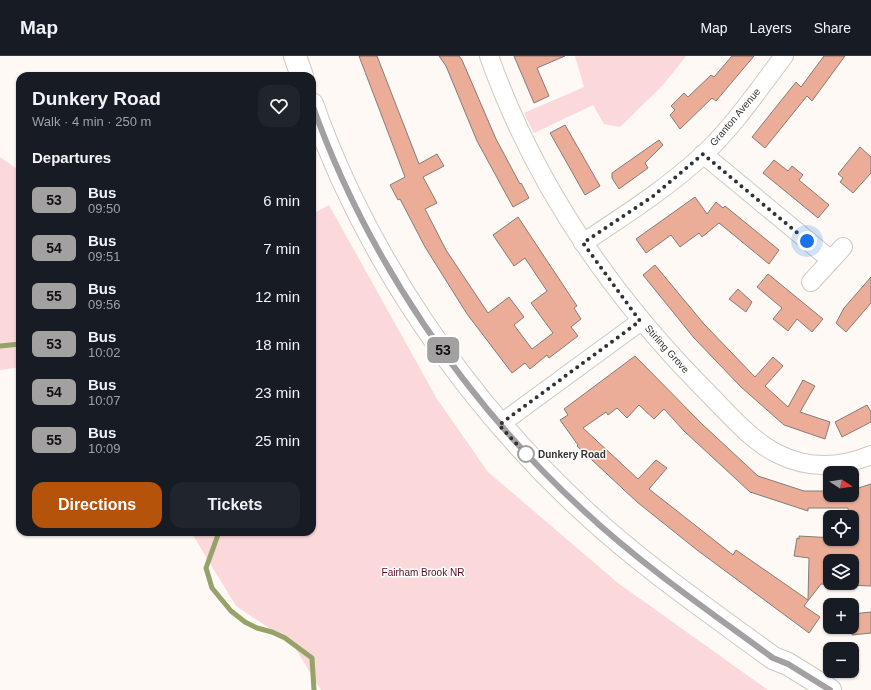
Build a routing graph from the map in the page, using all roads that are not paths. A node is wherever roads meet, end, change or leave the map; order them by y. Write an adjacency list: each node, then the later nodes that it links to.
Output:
1 (295, 56): 4 (street)
2 (489, 56): 7 (street, Stirling Grove)
3 (784, 56): 6 (street, Granton Avenue)
4 (301, 72)
5 (316, 114): 12 (street)
6 (703, 154): 7 (street, Granton Avenue); 9 (street)
7 (583, 243): 11 (street, Stirling Grove)
8 (843, 247): 9 (street)
9 (830, 260): 10 (street)
10 (812, 282)
11 (640, 321): 12 (street); 13 (street, Stirling Grove)
12 (499, 425): 14 (street)
13 (871, 455)
14 (773, 658): 15 (street); 16 (street)
15 (803, 690)
16 (830, 690)

